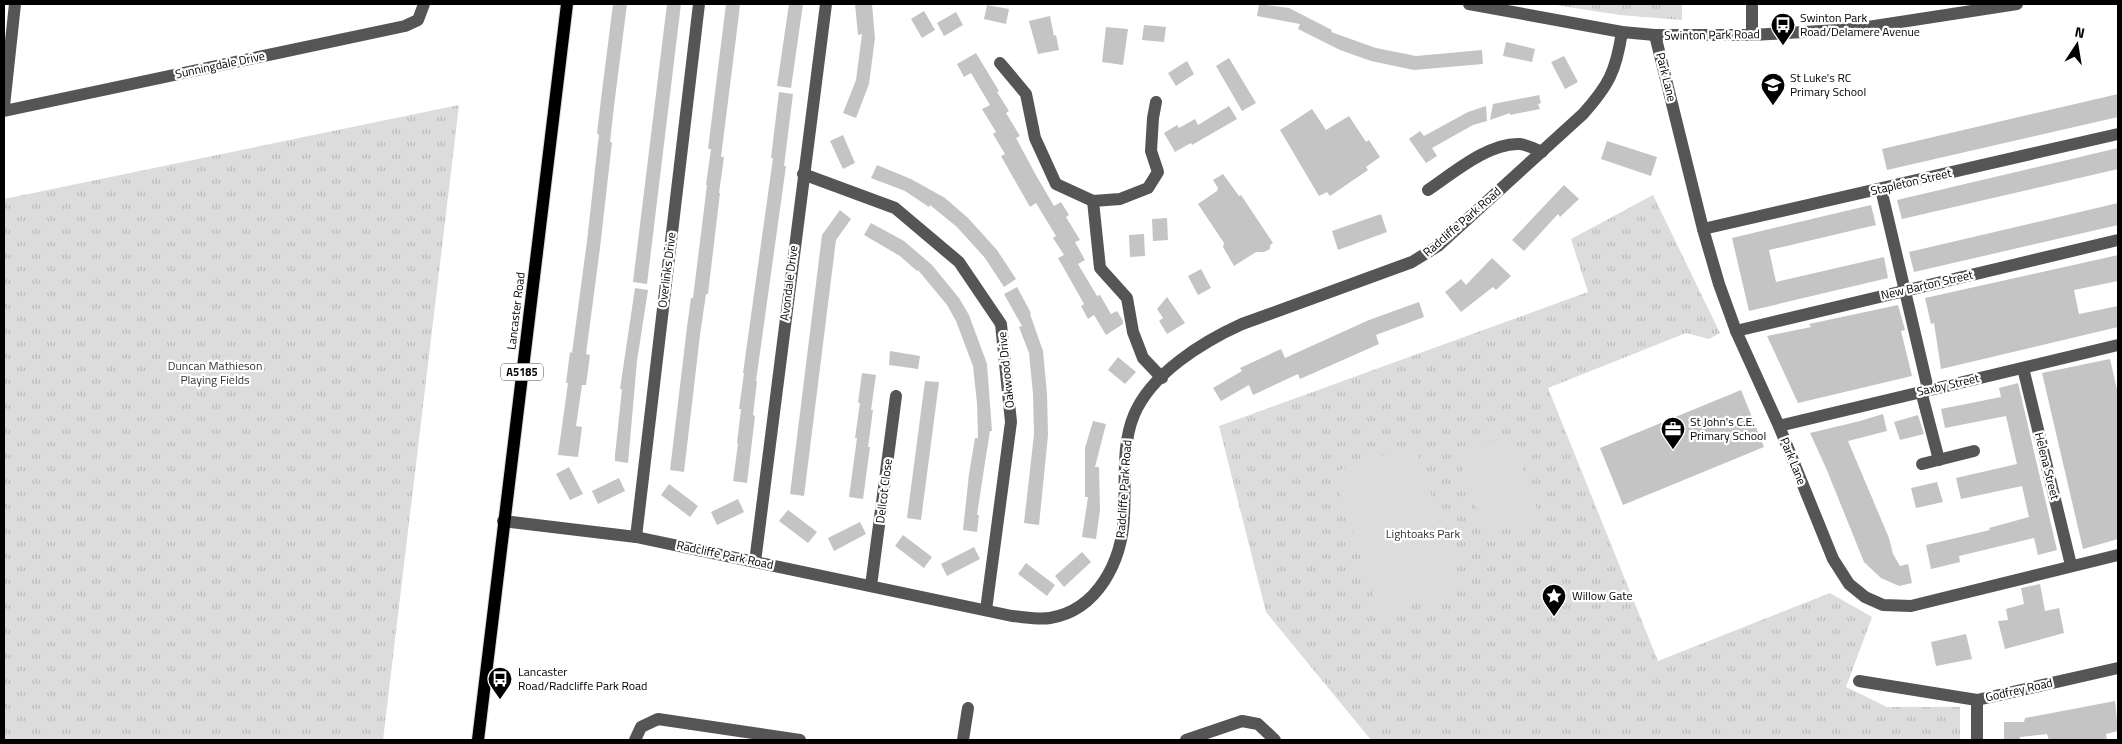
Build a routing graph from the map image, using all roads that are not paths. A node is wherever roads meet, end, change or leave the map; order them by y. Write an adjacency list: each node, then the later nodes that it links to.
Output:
1 (15, 4): 14 (street)
2 (424, 4): 15 (street, Sunningdale Drive)
3 (568, 4): 36 (main road, Lancaster Road / A5185)
4 (699, 4): 37 (street, Overlinks Drive)
5 (826, 4): 18 (street, Avondale Drive)
6 (1469, 4): 9 (street, Swinton Park Road)
7 (1752, 4): 11 (street)
8 (2017, 4): 11 (street, Swinton Park Road)
9 (1622, 32): 10 (street, Swinton Park Road); 17 (street, Radcliffe Park Road)
10 (1655, 35): 11 (street, Swinton Park Road); 22 (street, Park Lane)
11 (1752, 35)
12 (1000, 63): 21 (street)
13 (1156, 102): 21 (street)
14 (4, 106)
15 (4, 111)
16 (2118, 134): 19 (street, Stapleton Street)
17 (1542, 152): 20 (street); 29 (street, Radcliffe Park Road)
18 (803, 174): 39 (street, Avondale Drive); 42 (street, Oakwood Drive)
19 (1881, 189): 22 (street, Stapleton Street); 24 (street)
20 (1428, 190)
21 (1093, 201): 29 (street)
22 (1703, 229): 25 (street, Park Lane)
23 (2118, 240): 24 (street, New Barton Street)
24 (1905, 291): 25 (street, New Barton Street); 30 (street)
25 (1736, 331): 32 (street, Park Lane)
26 (2117, 345): 27 (street); 28 (street, Saxby Street)
27 (2118, 359)
28 (2023, 368): 30 (street, Saxby Street); 40 (street, Helena Street)
29 (1162, 378): 42 (street, Radcliffe Park Road)
30 (1924, 390): 32 (street, Saxby Street); 34 (street)
31 (896, 396): 41 (street, Dellcot Close)
32 (1779, 426): 40 (street, Park Lane)
33 (1974, 451): 34 (street)
34 (1939, 460): 35 (street)
35 (1922, 464)
36 (503, 521): 37 (street, Radcliffe Park Road); 47 (main road, Lancaster Road / A5185)
37 (636, 537): 39 (street, Radcliffe Park Road)
38 (2118, 555): 40 (street, Park Lane)
39 (755, 562): 41 (street, Radcliffe Park Road)
40 (2071, 565)
41 (872, 586): 42 (street, Radcliffe Park Road)
42 (986, 610)
43 (2118, 668): 45 (street, Godfrey Road)
44 (1859, 681): 45 (street, Godfrey Road)
45 (1977, 700): 53 (street)
46 (968, 708): 50 (street)
47 (478, 740)
48 (635, 740): 49 (street)
49 (800, 740)
50 (963, 740)
51 (1186, 740): 52 (street)
52 (1275, 740)
53 (1977, 740)

